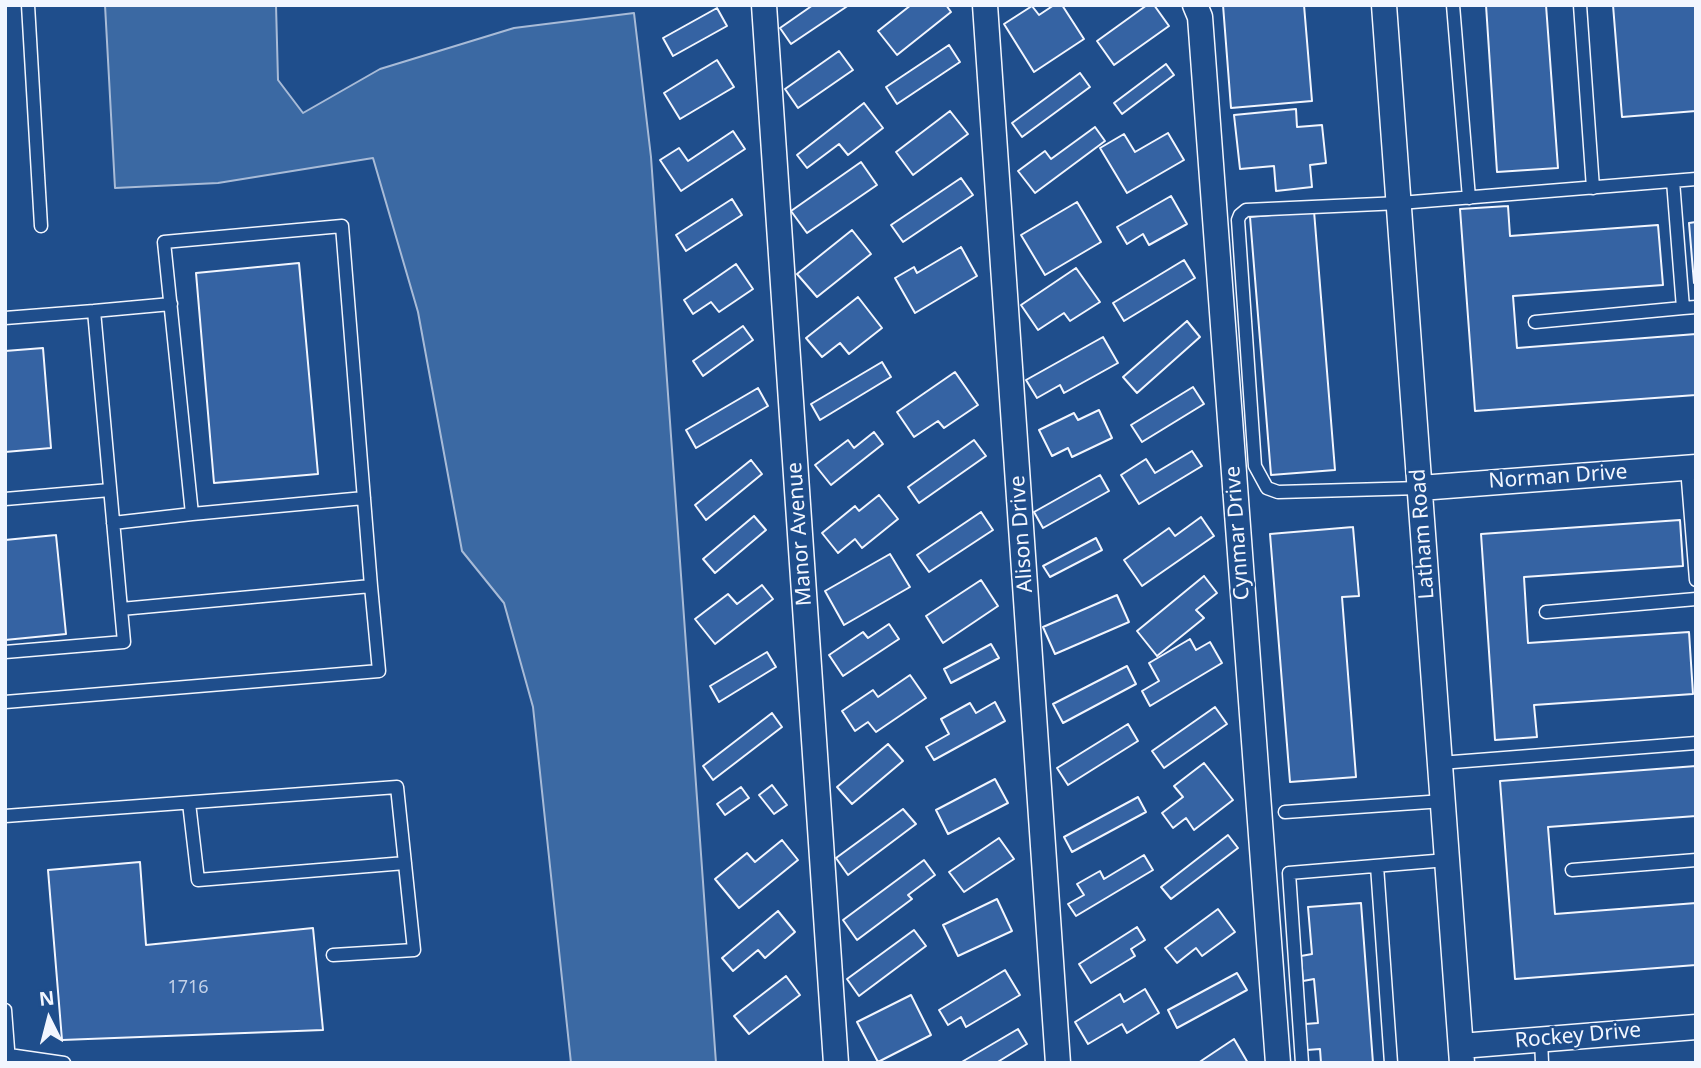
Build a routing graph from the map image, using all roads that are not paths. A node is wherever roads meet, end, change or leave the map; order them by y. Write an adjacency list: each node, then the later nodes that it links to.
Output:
1 (27, 5): 13 (lane)
2 (764, 5): 51 (street, Manor Avenue)
3 (985, 5): 52 (street, Alison Drive)
4 (1195, 5): 53 (street, Cynmar Drive)
5 (1384, 5): 12 (street, Latham Road)
6 (1453, 5): 11 (lane)
7 (1580, 5): 10 (lane)
8 (1696, 179): 9 (lane)
9 (1673, 181): 10 (lane); 15 (lane)
10 (1593, 188): 11 (lane)
11 (1469, 198): 12 (lane)
12 (1399, 203): 20 (street, Latham Road); 20 (lane)
13 (41, 226)
14 (171, 304): 16 (lane); 22 (lane); 24 (lane)
15 (1689, 308): 18 (lane)
16 (94, 311): 17 (lane); 21 (lane)
17 (5, 318)
18 (1535, 322)
19 (1691, 467): 20 (street, Norman Drive); 26 (lane)
20 (1420, 488): 34 (street, Latham Road)
21 (110, 490): 23 (lane); 25 (lane)
22 (364, 498): 24 (lane); 27 (lane)
23 (5, 499)
24 (192, 514): 25 (lane)
25 (113, 523): 29 (lane)
26 (1696, 580)
27 (371, 586): 29 (lane); 32 (lane)
28 (1696, 600): 30 (lane)
29 (121, 609): 31 (lane)
30 (1546, 612)
31 (5, 652)
32 (5, 702)
33 (1696, 743): 34 (lane)
34 (1440, 763): 35 (street, Latham Road)
35 (1443, 801): 37 (lane); 39 (street, Latham Road)
36 (189, 803): 38 (lane); 41 (lane); 41 (lane)
37 (1285, 812)
38 (5, 816)
39 (1447, 860): 42 (lane); 48 (street, Latham Road)
40 (1696, 860): 43 (lane)
41 (405, 863): 44 (lane)
42 (1377, 866): 54 (lane); 55 (lane)
43 (1572, 870)
44 (333, 955)
45 (5, 1010): 49 (lane)
46 (1696, 1027): 47 (street, Rockey Drive)
47 (1542, 1051): 48 (street, Rockey Drive)
48 (1462, 1054)
49 (9, 1059): 50 (lane)
50 (64, 1063)
51 (836, 1063)
52 (1058, 1063)
53 (1278, 1063)
54 (1301, 1063)
55 (1391, 1063)

